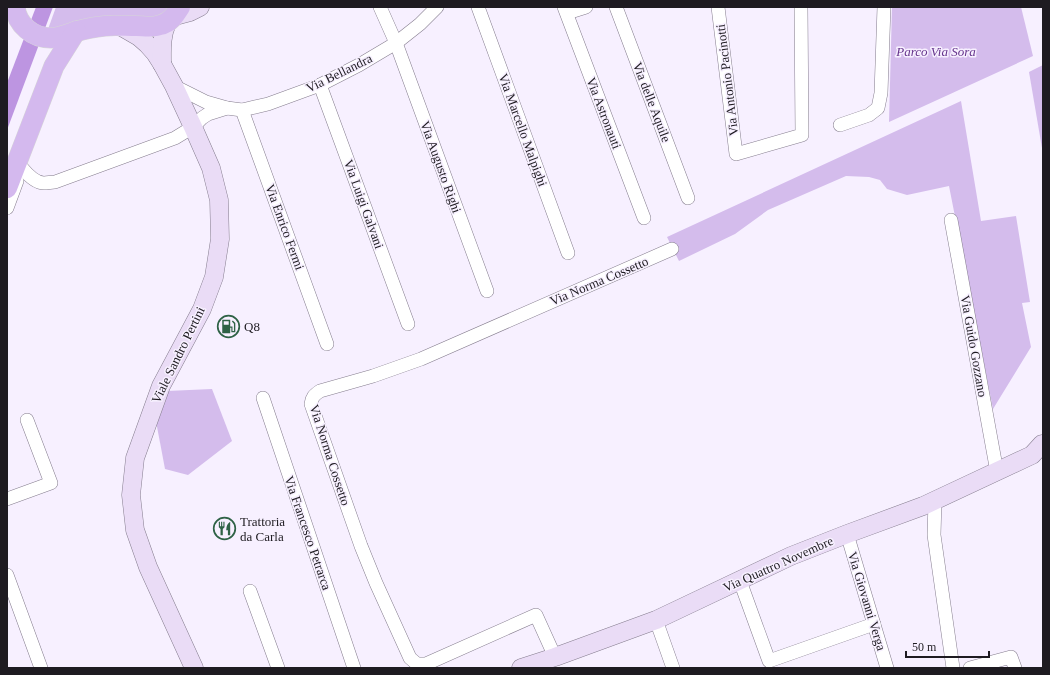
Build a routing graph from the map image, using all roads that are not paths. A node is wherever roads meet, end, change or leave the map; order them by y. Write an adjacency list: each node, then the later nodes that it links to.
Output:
1 (200, 7): 12 (main road)
2 (380, 7): 15 (street, Via Augusto Righi)
3 (437, 7): 15 (street, Via Bellandra)
4 (478, 7): 31 (street, Via Marcello Malpighi)
5 (586, 7): 11 (street)
6 (616, 7): 26 (street, Via delle Aquile)
7 (718, 7): 8 (street, Via Antonio Pacinotti)
8 (801, 7)
9 (884, 7): 22 (street)
10 (10, 10): 14 (main road)
11 (566, 10): 28 (street, Via Astronauti)
12 (174, 15): 13 (main road); 16 (main road, Viale Sandro Pertini)
13 (120, 26): 14 (main road); 16 (main road, Viale Sandro Pertini)
14 (76, 31): 17 (main road)
15 (396, 43): 18 (street, Via Bellandra); 32 (street, Via Augusto Righi)
16 (162, 64): 19 (main road, Viale Sandro Pertini)
17 (50, 77): 24 (street); 25 (main road)
18 (320, 84): 21 (street, Via Bellandra); 33 (street, Via Luigi Galvani)
19 (174, 86): 20 (street, Via Bellandra); 23 (main road, Viale Sandro Pertini)
20 (227, 108): 21 (street, Via Bellandra); 23 (street, Via Bellandra)
21 (242, 110): 34 (street, Via Enrico Fermi)
22 (840, 125)
23 (193, 127): 24 (street, Via Bellandra); 50 (main road, Viale Sandro Pertini)
24 (22, 168): 27 (street)
25 (7, 188)
26 (688, 198)
27 (7, 208)
28 (644, 218)
29 (951, 220): 38 (street, Via Guido Gozzano)
30 (672, 249): 47 (street, Via Norma Cossetto)
31 (568, 253)
32 (487, 291)
33 (408, 324)
34 (328, 344)
35 (263, 398): 52 (street, Via Francesco Petrarca)
36 (28, 420): 39 (street)
37 (1041, 451): 38 (main road, Via Quattro Novembre)
38 (997, 472): 40 (main road, Via Quattro Novembre)
39 (7, 499)
40 (929, 504): 41 (main road, Via Quattro Novembre); 55 (street)
41 (847, 534): 43 (main road, Via Quattro Novembre); 46 (street, Via Giovanni Verga)
42 (7, 574): 49 (street)
43 (740, 581): 45 (main road, Via Quattro Novembre); 46 (street)
44 (250, 591): 51 (street)
45 (656, 620): 47 (main road, Via Quattro Novembre); 54 (street)
46 (874, 624): 48 (street, Via Giovanni Verga)
47 (555, 657): 53 (main road, Via Quattro Novembre)
48 (885, 667)
49 (40, 668)
50 (194, 668)
51 (278, 668)
52 (354, 668)
53 (521, 668)
54 (673, 668)
55 (952, 668)
56 (970, 668): 57 (street)
57 (1015, 668)

